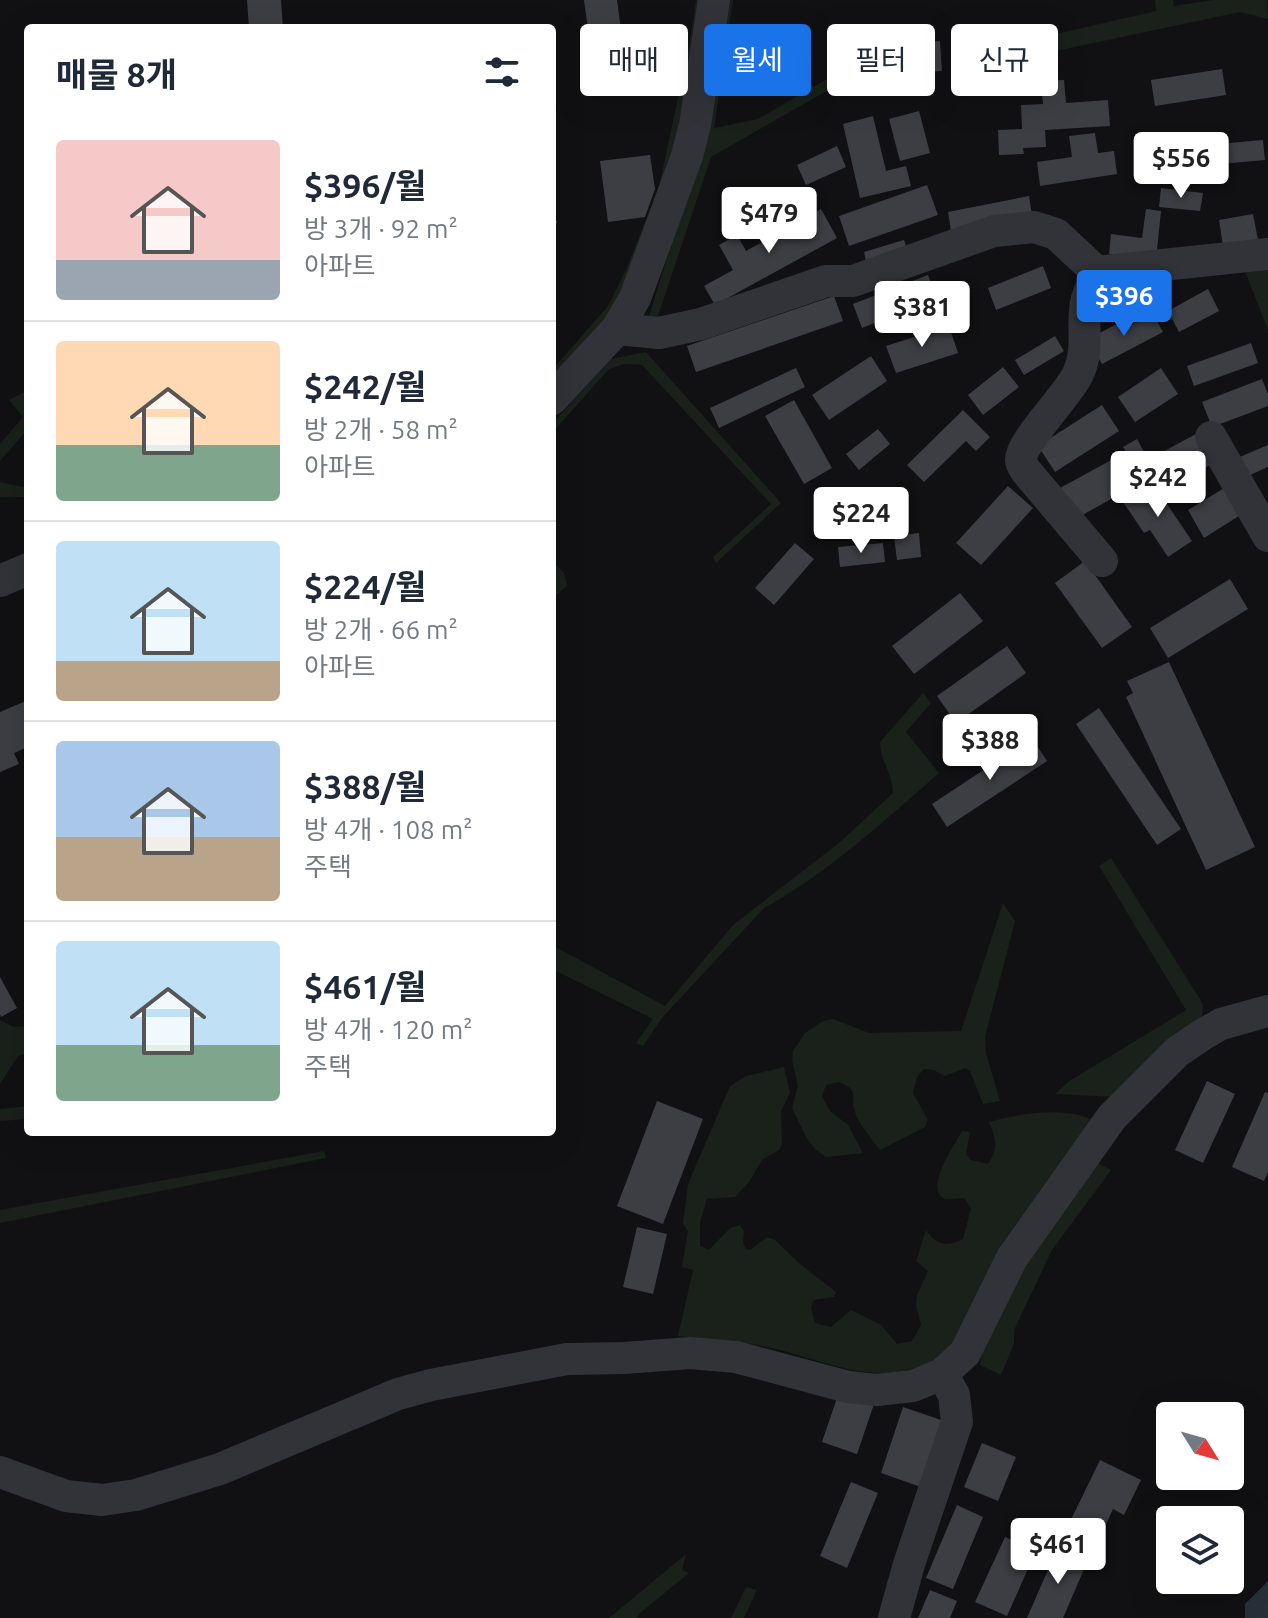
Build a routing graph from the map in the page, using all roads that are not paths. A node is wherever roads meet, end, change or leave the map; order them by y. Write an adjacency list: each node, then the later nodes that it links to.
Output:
1 (714, 0): 4 (street)
2 (1268, 254): 3 (street)
3 (1100, 275): 4 (street); 8 (street)
4 (617, 329): 5 (street)
5 (556, 395)
6 (1211, 437): 7 (street)
7 (1268, 536)
8 (1102, 561)
9 (24, 571): 10 (street)
10 (0, 581)
11 (1268, 1011): 12 (street)
12 (942, 1374): 13 (street); 14 (street)
13 (0, 1472)
14 (894, 1618)

